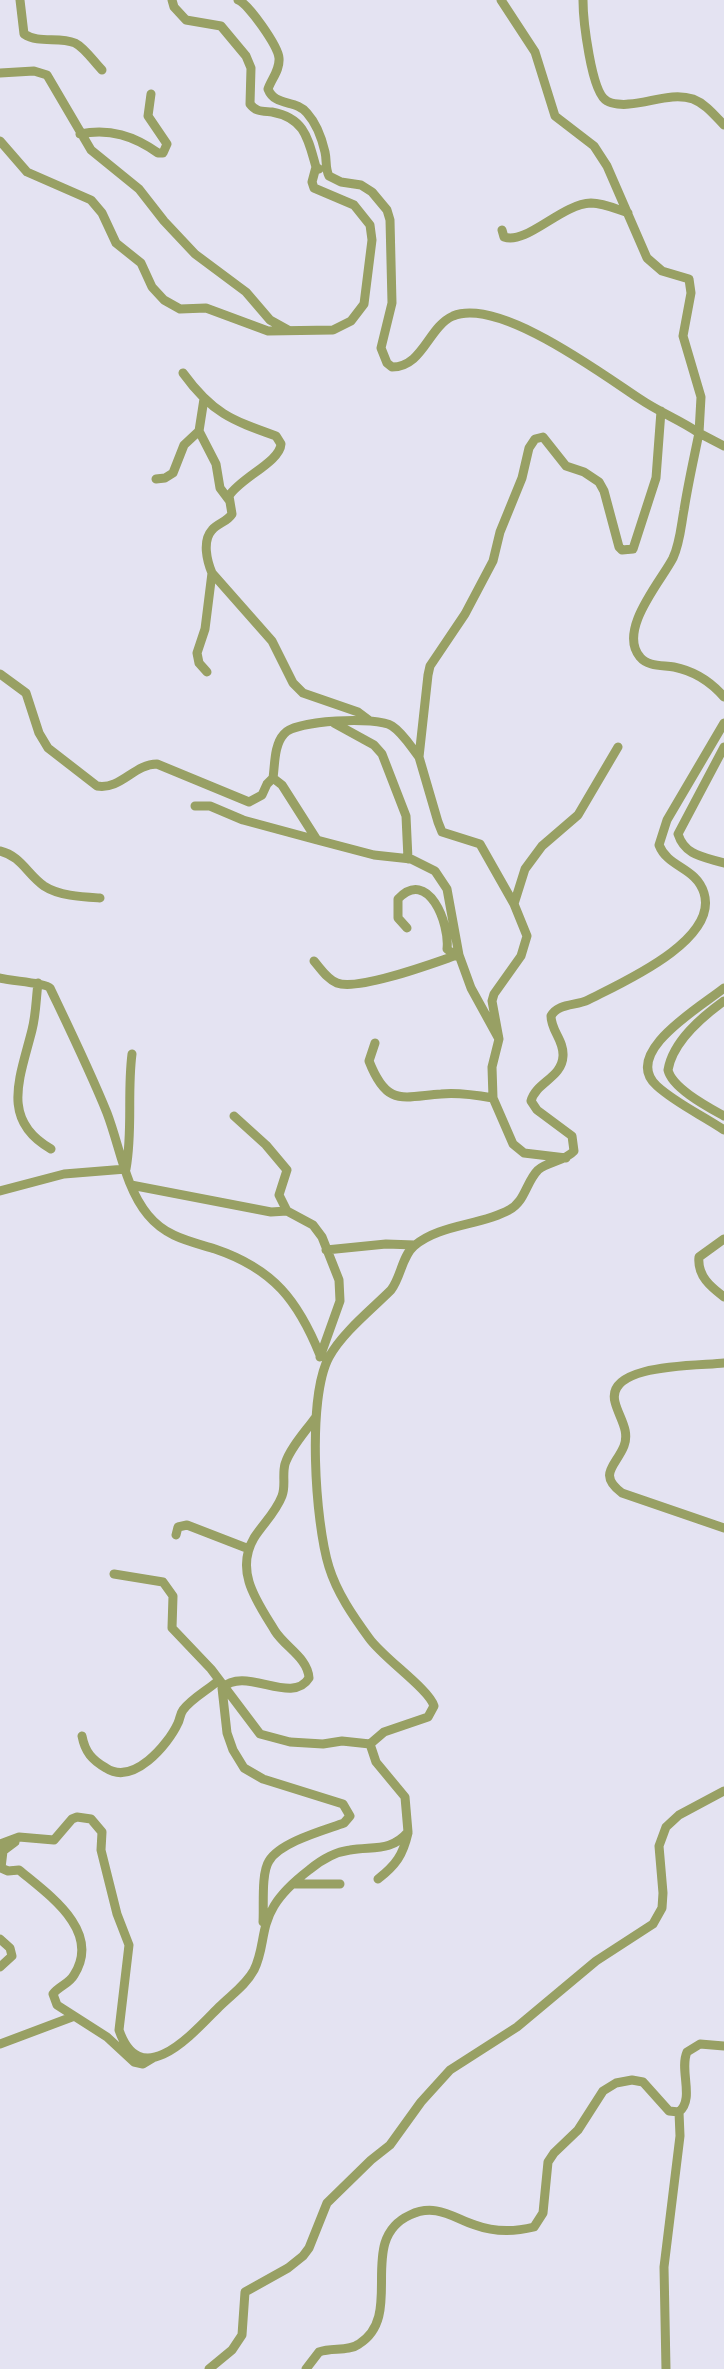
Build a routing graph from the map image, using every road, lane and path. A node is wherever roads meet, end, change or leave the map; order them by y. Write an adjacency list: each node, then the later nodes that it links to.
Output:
1 (20, 0): 6 (street)
2 (172, 0): 12 (street)
3 (238, 0): 13 (street)
4 (501, 0): 14 (street)
5 (583, 0): 9 (street)
6 (102, 70)
7 (0, 73): 10 (street)
8 (151, 94): 10 (street)
9 (724, 125)
10 (80, 134): 16 (street)
11 (0, 141): 16 (street)
12 (316, 167): 13 (street); 16 (street)
13 (327, 170): 19 (street)
14 (628, 213): 15 (street); 21 (street)
15 (502, 230)
16 (293, 333)
17 (183, 373): 18 (street)
18 (204, 399): 20 (street); 24 (street)
19 (661, 411): 21 (street); 34 (street)
20 (199, 431): 23 (street); 24 (street)
21 (699, 433): 22 (street); 28 (street)
22 (724, 447)
23 (156, 478)
24 (229, 500): 25 (street)
25 (212, 573): 26 (street); 29 (street)
26 (207, 672)
27 (0, 674): 35 (street)
28 (724, 697)
29 (370, 721): 30 (street); 34 (street)
30 (334, 723): 35 (street); 39 (street)
31 (724, 723): 58 (street)
32 (618, 747): 42 (street)
33 (724, 747): 40 (street)
34 (419, 757): 42 (street)
35 (273, 778): 37 (street)
36 (195, 806): 37 (street)
37 (317, 840): 39 (street)
38 (0, 851): 41 (street)
39 (408, 859): 44 (street)
40 (724, 863)
41 (100, 898)
42 (514, 904): 50 (street)
43 (407, 928): 44 (street)
44 (456, 956): 45 (street); 50 (street)
45 (314, 961)
46 (0, 978): 47 (street)
47 (38, 983): 57 (street); 59 (street)
48 (724, 988): 56 (street)
49 (724, 1001): 55 (street)
50 (499, 1039): 53 (street)
51 (375, 1043): 53 (street)
52 (132, 1054): 59 (street)
53 (493, 1098): 58 (street)
54 (234, 1116): 62 (street)
55 (724, 1116)
56 (724, 1130)
57 (51, 1149)
58 (566, 1158): 64 (street)
59 (126, 1170): 60 (street); 61 (street)
60 (131, 1185): 62 (street); 67 (street)
61 (0, 1191)
62 (287, 1211): 65 (street)
63 (724, 1239): 66 (street)
64 (416, 1245): 65 (street); 69 (street)
65 (326, 1250): 67 (street)
66 (724, 1298)
67 (320, 1355): 69 (street)
68 (724, 1363): 71 (street)
69 (323, 1370): 70 (street)
70 (315, 1418): 73 (street); 77 (street)
71 (724, 1528)
72 (176, 1535): 73 (street)
73 (249, 1549): 75 (street)
74 (114, 1574): 75 (street)
75 (222, 1682): 76 (street); 77 (street); 85 (street)
76 (82, 1736)
77 (370, 1744): 79 (street)
78 (724, 1791): 93 (street)
79 (408, 1832): 82 (street); 83 (street)
80 (32, 1840): 81 (street); 88 (street); 91 (street)
81 (0, 1844)
82 (378, 1879)
83 (293, 1884): 84 (street); 85 (street)
84 (340, 1884)
85 (263, 1928): 91 (street)
86 (0, 1938): 87 (street)
87 (0, 1967)
88 (72, 2017): 89 (street); 91 (street)
89 (2, 2040)
90 (724, 2046): 92 (street)
91 (153, 2058)
92 (679, 2112): 94 (street); 95 (street)
93 (209, 2369)
94 (306, 2369)
95 (666, 2369)

